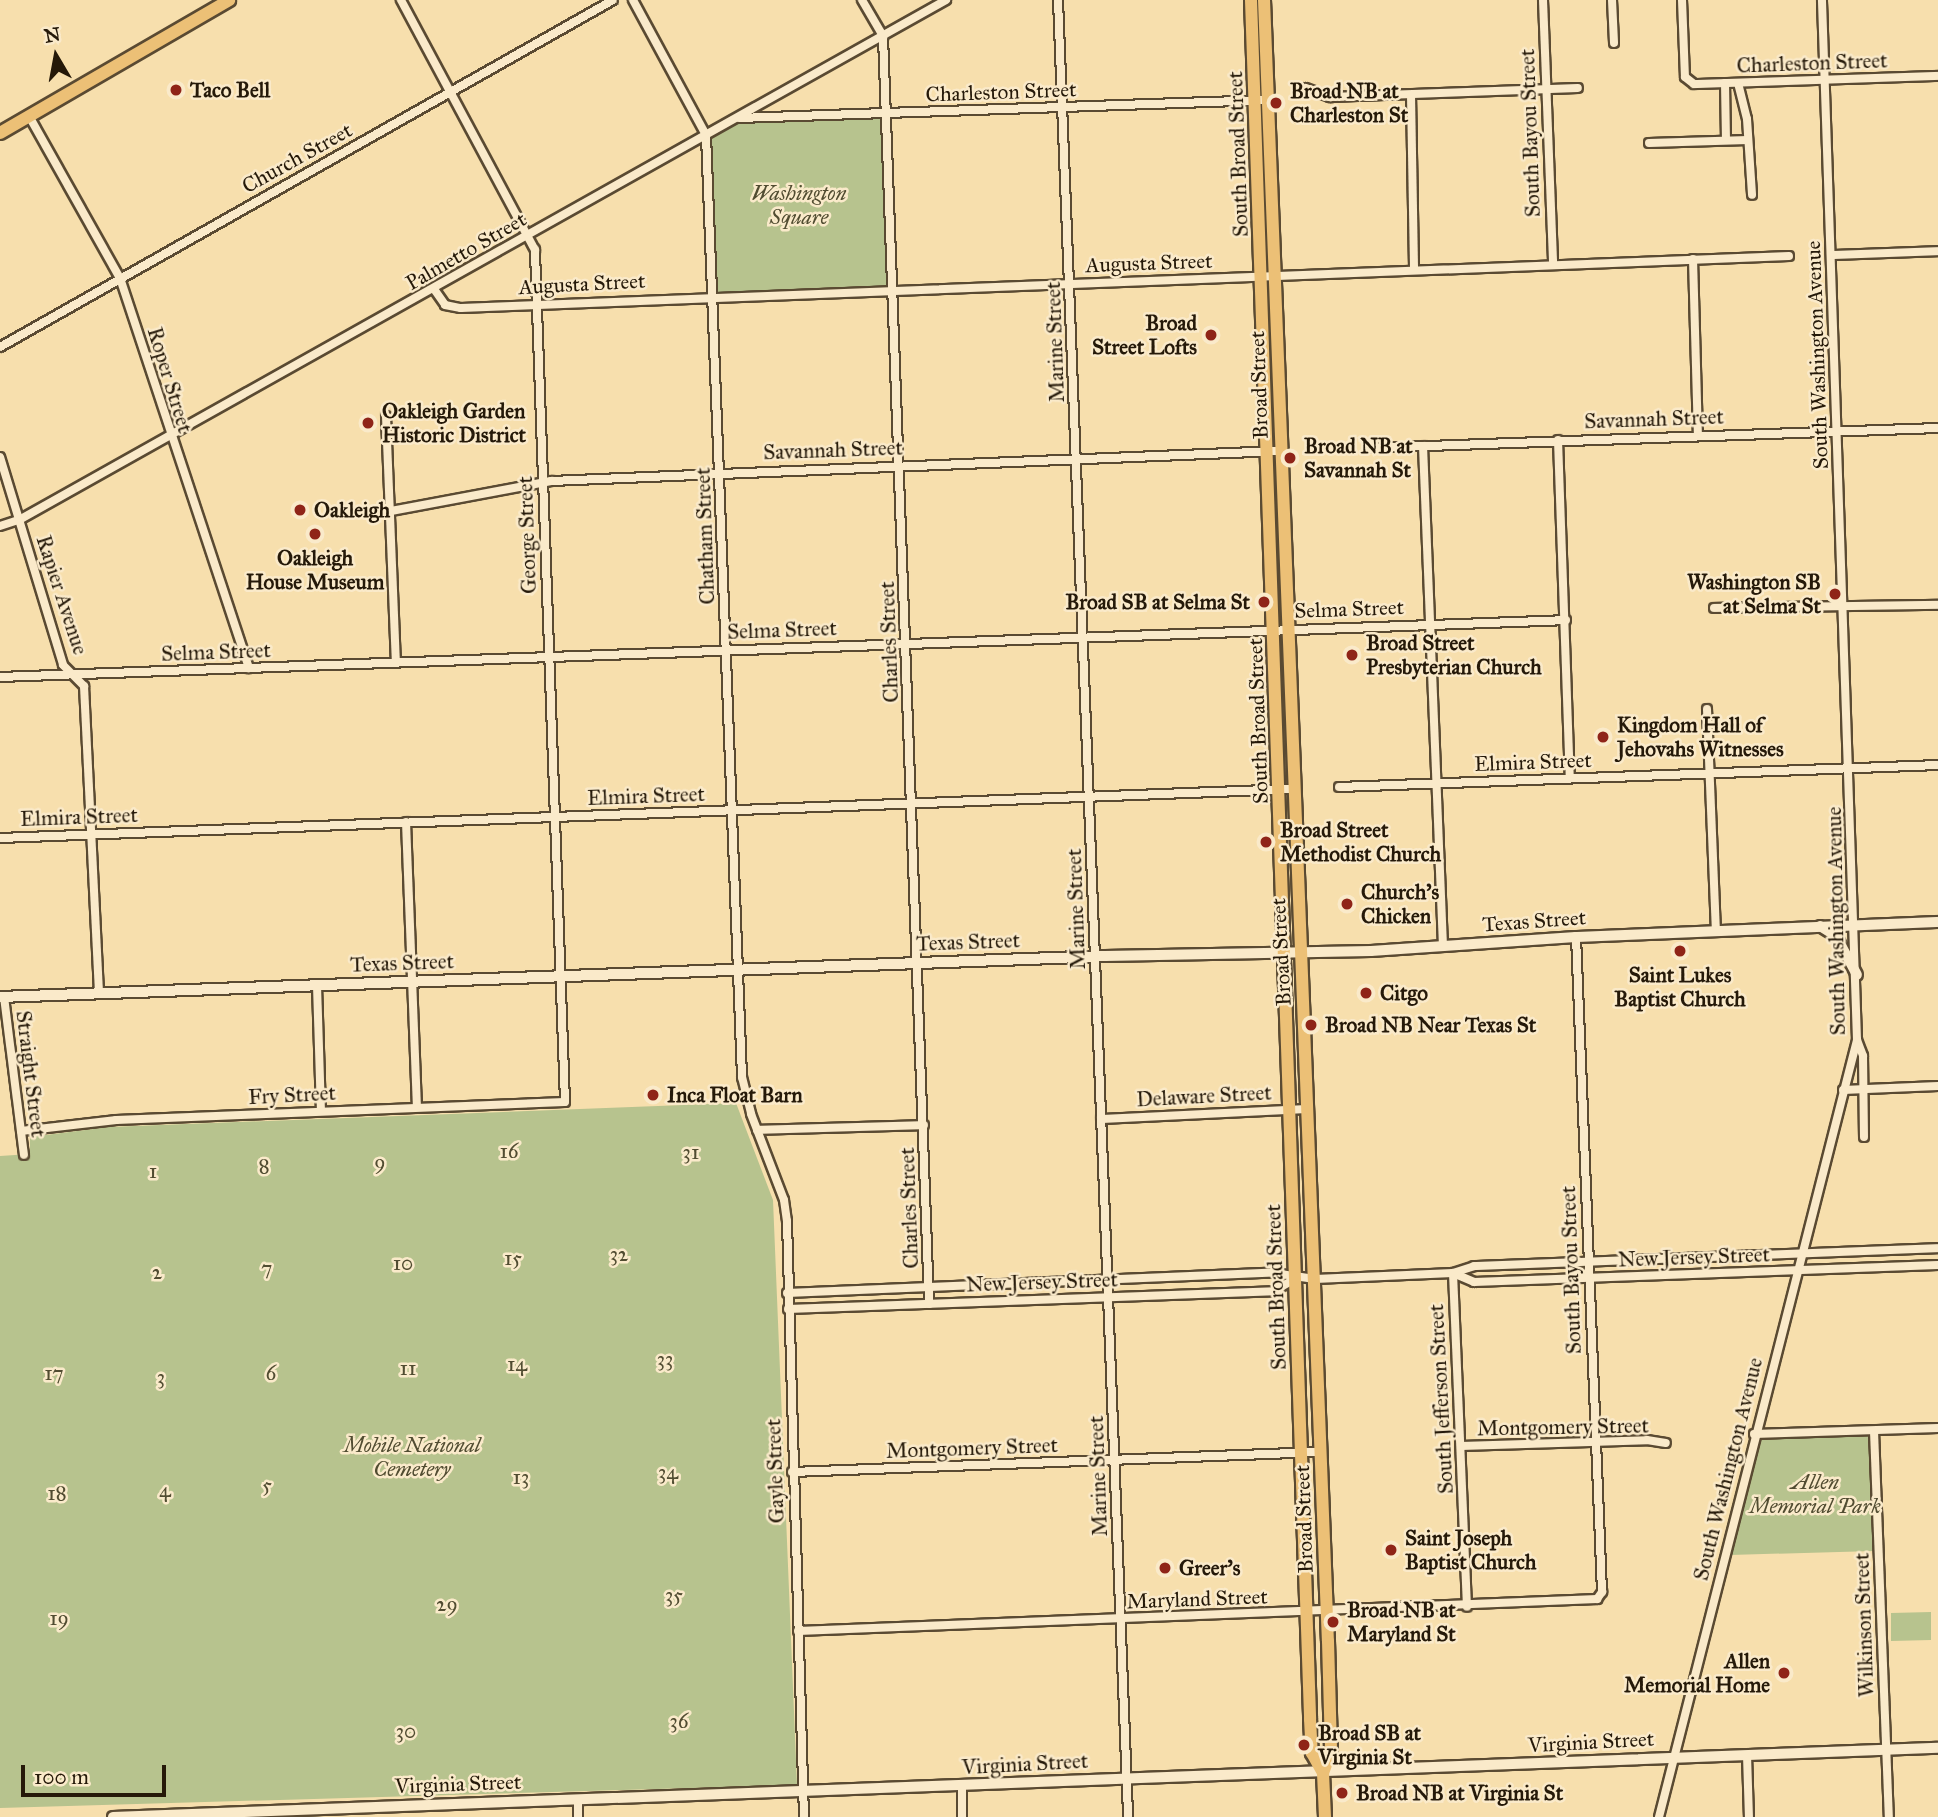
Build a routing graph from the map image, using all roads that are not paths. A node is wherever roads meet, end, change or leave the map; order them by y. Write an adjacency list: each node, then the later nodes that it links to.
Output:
1 (229, 0): 28 (main road)
2 (401, 0): 23 (street, George Street)
3 (613, 0): 23 (street, Church Street)
4 (633, 0): 31 (street, Chatham Street)
5 (862, 0): 14 (street, Charles Street)
6 (947, 0): 14 (street, Palmetto Street)
7 (1058, 0): 26 (street, Marine Street)
8 (1251, 0): 25 (main road, South Broad Street)
9 (1264, 0): 25 (main road, Broad Street)
10 (1543, 0): 22 (street, South Bayou Street)
11 (1612, 0): 15 (street)
12 (1682, 0): 18 (street, Charleston Street)
13 (1822, 0): 17 (street, South Washington Avenue)
14 (883, 36): 27 (street, Charles Street); 29 (street, Palmetto Street)
15 (1614, 43)
16 (1938, 76): 17 (street, Charleston Street)
17 (1825, 80): 19 (street, Charleston Street); 38 (street, South Washington Avenue)
18 (1725, 83): 19 (street, Charleston Street); 32 (street)
19 (1738, 83): 33 (street)
20 (1306, 88): 24 (street)
21 (1578, 88): 22 (street)
22 (1545, 90): 24 (street); 41 (street, South Bayou Street)
23 (452, 92): 36 (street, George Street); 44 (street, Church Street)
24 (1411, 95): 42 (street)
25 (1261, 100): 26 (street, Charleston Street); 43 (main road, Broad Street)
26 (1064, 108): 27 (street, Charleston Street); 45 (street, Marine Street)
27 (885, 114): 29 (street, Charleston Street); 47 (street, Charles Street)
28 (29, 116): 30 (main road); 44 (street, Roper Street)
29 (736, 118): 31 (street, Palmetto Street)
30 (0, 133)
31 (706, 135): 36 (street, Palmetto Street); 48 (street, Chatham Street)
32 (1727, 140): 33 (street); 34 (street)
33 (1748, 140): 35 (street)
34 (1649, 143)
35 (1752, 195)
36 (530, 235): 46 (street, Palmetto Street); 49 (street, George Street)
37 (1938, 251): 38 (street)
38 (1831, 255): 53 (street, South Washington Avenue)
39 (1789, 256): 40 (street, Augusta Street)
40 (1693, 259): 41 (street, Augusta Street); 54 (street)
41 (1553, 264): 42 (street, Augusta Street)
42 (1414, 270): 43 (street, Augusta Street)
43 (1268, 276): 45 (street, Augusta Street); 59 (main road, Broad Street)
44 (120, 278): 50 (street, Church Street); 55 (street, Roper Street)
45 (1071, 283): 47 (street, Augusta Street); 61 (street, Marine Street)
46 (434, 289): 49 (street, Augusta Street); 55 (street, Palmetto Street)
47 (891, 289): 48 (street, Augusta Street); 62 (street, Charles Street)
48 (714, 296): 49 (street, Augusta Street); 63 (street, Chatham Street)
49 (537, 303): 64 (street, George Street)
50 (0, 347)
51 (386, 416): 65 (street)
52 (1938, 428): 53 (street, Savannah Street)
53 (1838, 431): 54 (street, Savannah Street); 70 (street, South Washington Avenue)
54 (1698, 435): 56 (street, Savannah Street)
55 (169, 437): 66 (street, Palmetto Street); 79 (street, Roper Street)
56 (1558, 440): 57 (street, Savannah Street); 71 (street)
57 (1423, 446): 58 (street, Savannah Street); 72 (street)
58 (1371, 448)
59 (1274, 451): 61 (street, Savannah Street); 73 (main road, Broad Street)
60 (0, 457): 66 (street, Rapier Avenue)
61 (1077, 459): 62 (street, Savannah Street); 74 (street, Marine Street)
62 (899, 464): 63 (street, Savannah Street); 75 (street, Charles Street)
63 (720, 472): 64 (street, Savannah Street); 76 (street, Chatham Street)
64 (542, 482): 65 (street, Savannah Street); 77 (street, George Street)
65 (391, 511): 78 (street)
66 (19, 520): 67 (street, Palmetto Street); 80 (street, Rapier Avenue)
67 (0, 526)
68 (1938, 605): 70 (street)
69 (1714, 608): 70 (street)
70 (1844, 609): 84 (street, South Washington Avenue)
71 (1566, 620): 72 (street, Selma Street); 86 (street)
72 (1431, 623): 73 (street, Selma Street); 87 (street)
73 (1280, 629): 74 (street, Selma Street); 89 (main road, South Broad Street); 90 (main road, Broad Street)
74 (1083, 636): 75 (street, Selma Street); 91 (street, Marine Street)
75 (906, 642): 76 (street, Selma Street); 92 (street, Charles Street)
76 (727, 650): 77 (street, Selma Street); 93 (street, Chatham Street)
77 (550, 657): 78 (street, Selma Street); 94 (street, George Street)
78 (396, 663): 79 (street, Selma Street)
79 (249, 668): 80 (street, Selma Street)
80 (75, 675): 81 (street, Selma Street); 96 (street, Rapier Avenue)
81 (0, 677)
82 (1707, 709): 85 (street)
83 (1938, 765): 84 (street, Elmira Street)
84 (1851, 768): 85 (street, Elmira Street); 99 (street, South Washington Avenue)
85 (1710, 773): 86 (street, Elmira Street); 101 (street)
86 (1570, 778): 87 (street, Elmira Street)
87 (1437, 783): 88 (street, Elmira Street); 103 (street)
88 (1339, 787)
89 (1279, 789): 90 (street, Elmira Street); 91 (street, Elmira Street); 104 (main road, South Broad Street)
90 (1293, 789): 104 (main road, Broad Street)
91 (1089, 796): 92 (street, Elmira Street); 105 (street, Marine Street)
92 (912, 803): 93 (street, Elmira Street); 106 (street, Charles Street)
93 (732, 810): 94 (street, Elmira Street); 107 (street, Chatham Street)
94 (556, 816): 95 (street, Elmira Street); 109 (street, George Street)
95 (406, 821): 96 (street, Elmira Street); 110 (street)
96 (89, 834): 97 (street, Elmira Street); 112 (street, Rapier Avenue)
97 (0, 838)
98 (1938, 922): 99 (street, Texas Street)
99 (1855, 925): 100 (street, Texas Street); 108 (street, South Washington Avenue)
100 (1819, 926): 101 (street, Texas Street); 108 (street)
101 (1716, 930): 102 (street, Texas Street)
102 (1576, 937): 103 (street, Texas Street); 135 (street, South Bayou Street)
103 (1443, 947): 104 (street, Texas Street)
104 (1292, 950): 105 (street, Texas Street); 120 (main road, Broad Street); 121 (main road, South Broad Street)
105 (1095, 956): 106 (street, Texas Street); 123 (street, Marine Street)
106 (919, 964): 107 (street, Texas Street); 124 (street, Charles Street)
107 (738, 971): 109 (street, Texas Street); 125 (street, Chatham Street)
108 (1857, 975): 114 (street, South Washington Avenue)
109 (561, 977): 110 (street, Texas Street); 118 (street, George Street)
110 (412, 982): 111 (street, Texas Street); 119 (street)
111 (317, 985): 112 (street, Texas Street); 122 (street)
112 (99, 993): 113 (street, Texas Street)
113 (2, 997): 126 (street, Straight Street)
114 (1857, 1040): 116 (street); 117 (street, South Washington Avenue)
115 (1938, 1086): 116 (street)
116 (1863, 1089): 117 (street); 127 (street)
117 (1843, 1090): 133 (street, South Washington Avenue)
118 (565, 1101): 119 (street, Fry Street)
119 (417, 1107): 122 (street, Fry Street)
120 (1308, 1109): 121 (street, Delaware Street); 129 (main road, Broad Street)
121 (1289, 1110): 123 (street, Delaware Street); 130 (main road, South Broad Street)
122 (321, 1111): 126 (street, Fry Street)
123 (1101, 1119): 142 (street, Marine Street)
124 (924, 1125): 125 (street); 145 (street, Charles Street)
125 (757, 1130): 146 (street, Gayle Street)
126 (21, 1131): 128 (street, Straight Street)
127 (1864, 1138)
128 (24, 1155)
129 (1310, 1179): 130 (street); 144 (main road, Broad Street)
130 (1291, 1180): 143 (main road, South Broad Street)
131 (1938, 1248): 132 (street, New Jersey Street)
132 (1874, 1251): 133 (street, New Jersey Street); 137 (street)
133 (1799, 1253): 134 (street, New Jersey Street); 138 (street, South Washington Avenue)
134 (1734, 1256): 135 (street, New Jersey Street); 139 (street)
135 (1588, 1262): 140 (street, New Jersey Street); 141 (street, South Bayou Street)
136 (1938, 1265): 137 (street, New Jersey Street)
137 (1874, 1268): 138 (street, New Jersey Street)
138 (1795, 1270): 139 (street, New Jersey Street); 152 (street, South Washington Avenue)
139 (1735, 1272): 141 (street, New Jersey Street)
140 (1453, 1273): 141 (street, New Jersey Street); 144 (street, New Jersey Street); 155 (street, South Jefferson Street)
141 (1589, 1278): 153 (street, South Bayou Street)
142 (1108, 1279): 143 (street, New Jersey Street); 145 (street, New Jersey Street); 147 (street, Marine Street)
143 (1295, 1279): 144 (street, New Jersey Street); 147 (street, New Jersey Street); 157 (main road, South Broad Street)
144 (1315, 1279): 156 (main road, Broad Street)
145 (929, 1288): 146 (street, New Jersey Street); 148 (street, Charles Street)
146 (788, 1293): 149 (street, Gayle Street)
147 (1109, 1297): 148 (street, New Jersey Street); 158 (street, Marine Street)
148 (929, 1304): 149 (street, New Jersey Street)
149 (788, 1309): 159 (street, Gayle Street)
150 (1938, 1429): 151 (street)
151 (1874, 1431): 152 (street); 167 (street, Wilkinson Street)
152 (1754, 1434): 169 (street, South Washington Avenue)
153 (1597, 1442): 154 (street, Montgomery Street); 155 (street, Montgomery Street); 160 (street, South Bayou Street)
154 (1665, 1443)
155 (1461, 1446): 161 (street, South Jefferson Street)
156 (1321, 1452): 157 (street, Montgomery Street); 162 (main road, Broad Street)
157 (1301, 1453): 158 (street, Montgomery Street); 163 (main road, South Broad Street)
158 (1115, 1460): 159 (street, Montgomery Street); 164 (street, Marine Street)
159 (792, 1472): 165 (street, Gayle Street)
160 (1597, 1600): 161 (street, Maryland Street)
161 (1467, 1607): 162 (street, Maryland Street)
162 (1327, 1612): 163 (street, Maryland Street); 170 (main road, Broad Street)
163 (1307, 1613): 164 (street, Maryland Street); 170 (main road, South Broad Street)
164 (1121, 1618): 165 (street, Maryland Street); 171 (street, Marine Street)
165 (798, 1631): 173 (street, Gayle Street)
166 (1938, 1748): 167 (street, Virginia Street)
167 (1886, 1750): 168 (street, Virginia Street); 185 (street, Wilkinson Street)
168 (1747, 1755): 169 (street, Virginia Street); 184 (street)
169 (1674, 1758): 170 (street, Virginia Street); 183 (street, South Washington Avenue)
170 (1323, 1773): 171 (street, Virginia Street); 182 (main road, Broad Street)
171 (1126, 1779): 172 (street, Virginia Street); 181 (street, Marine Street)
172 (962, 1786): 173 (street, Virginia Street); 180 (street)
173 (803, 1792): 174 (street, Virginia Street); 179 (street, Gayle Street)
174 (578, 1799): 175 (street, Virginia Street); 178 (street)
175 (360, 1812): 177 (street, Virginia Street)
176 (113, 1817): 177 (street, Virginia Street)
177 (132, 1817)
178 (578, 1817)
179 (804, 1817)
180 (962, 1817)
181 (1128, 1817)
182 (1325, 1817)
183 (1659, 1817)
184 (1749, 1817)
185 (1889, 1817)

